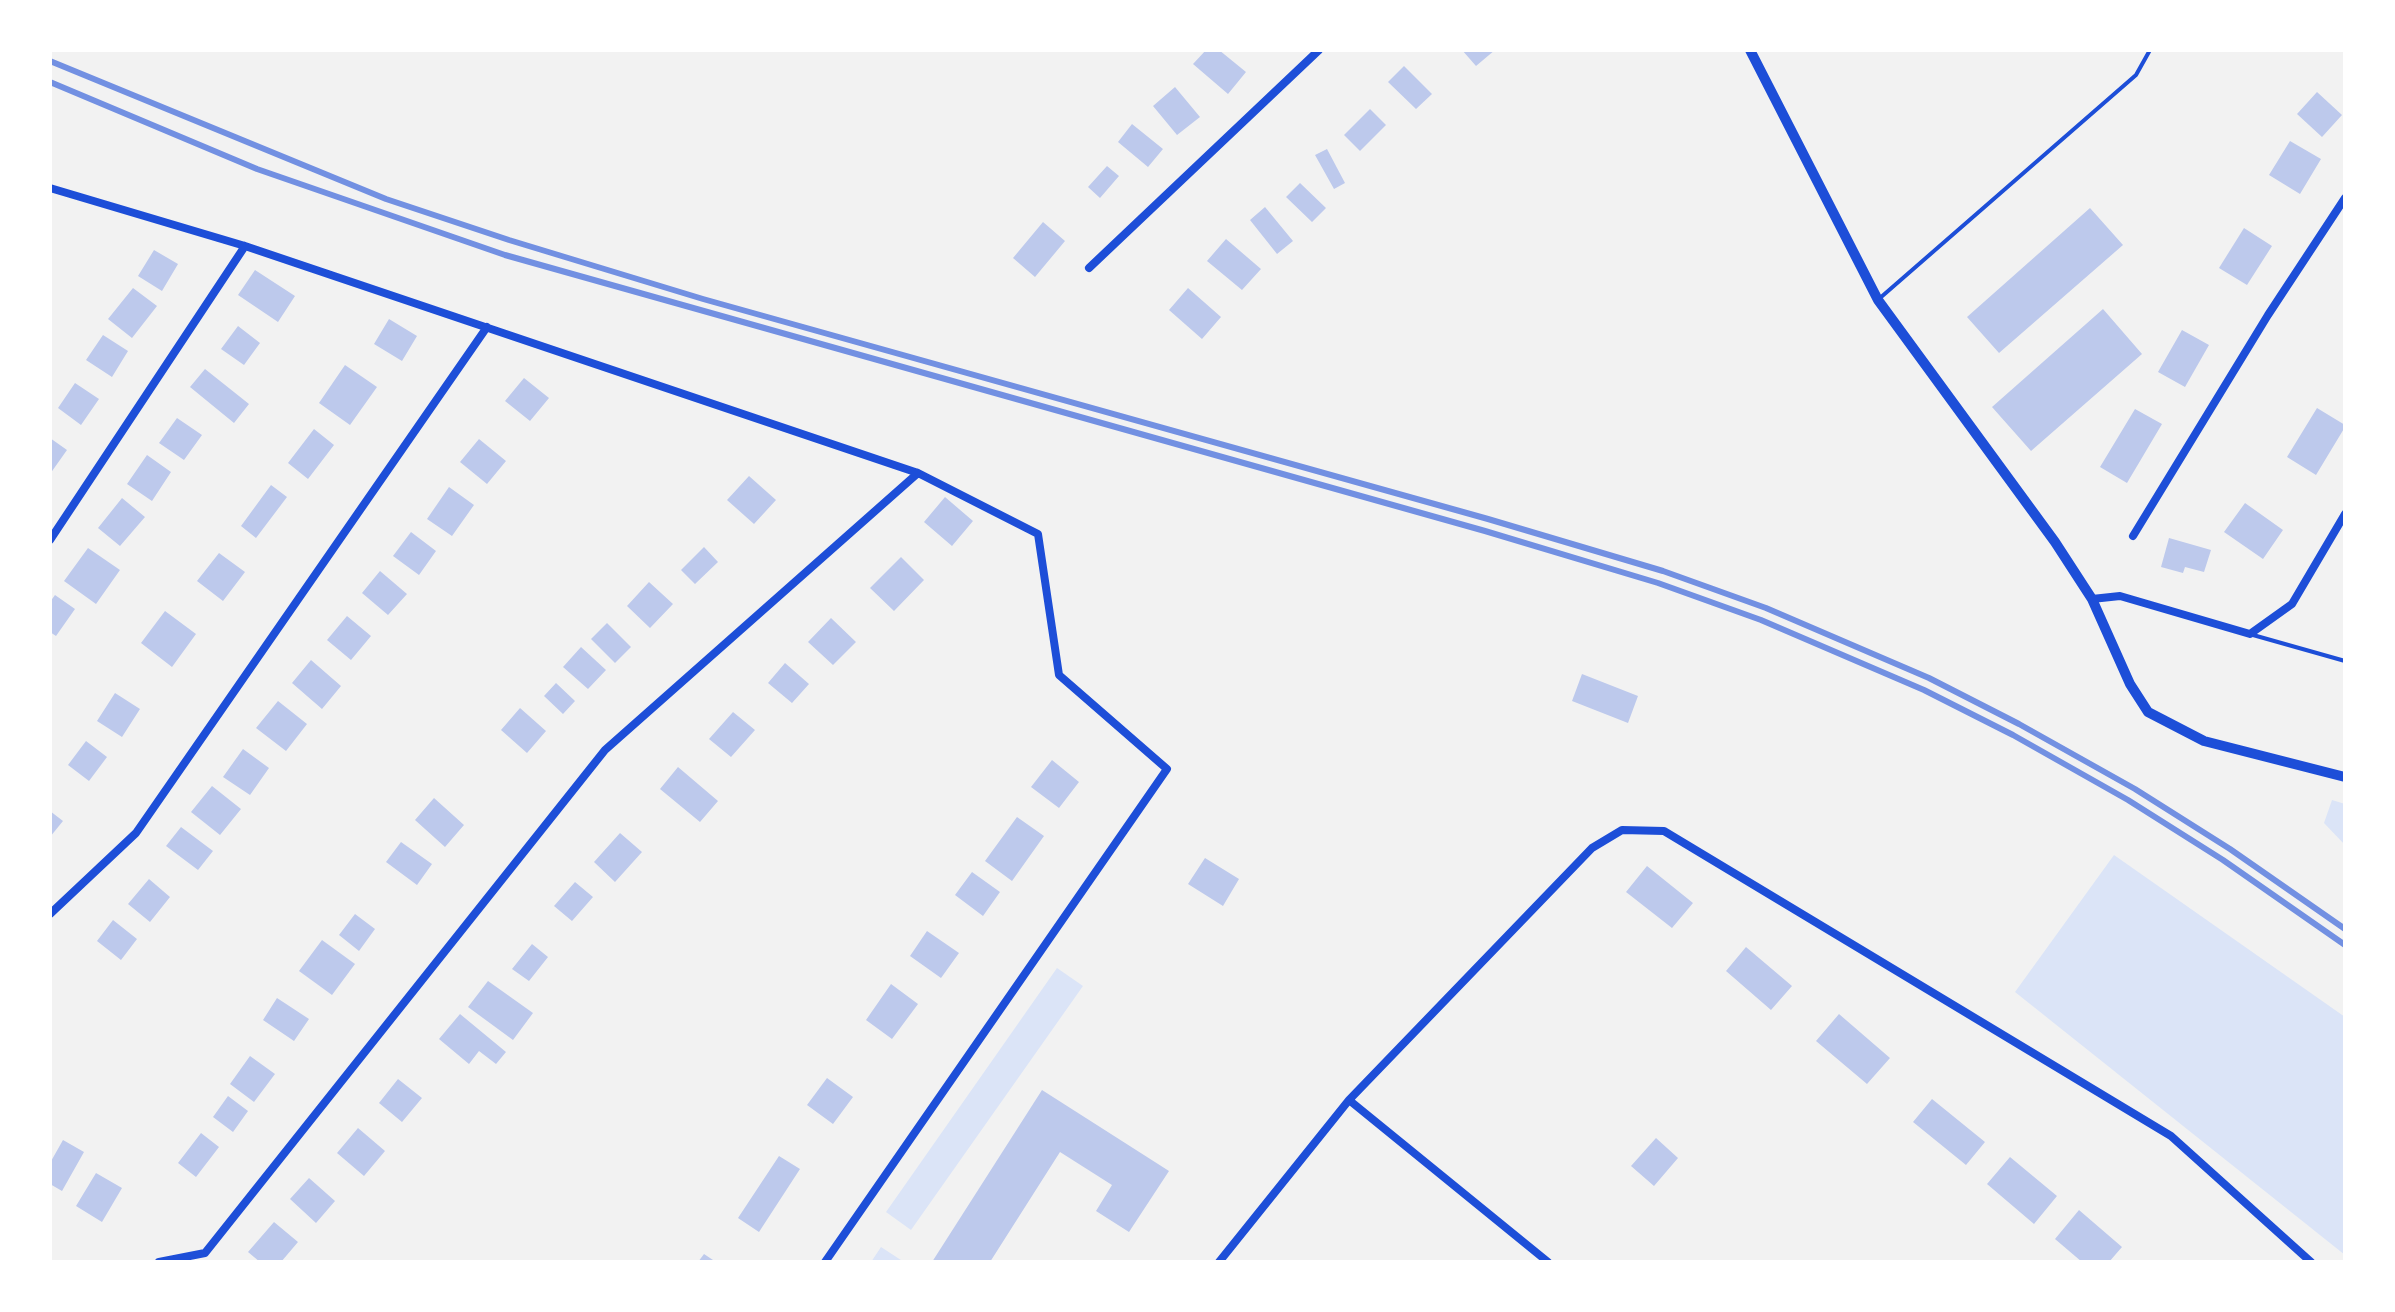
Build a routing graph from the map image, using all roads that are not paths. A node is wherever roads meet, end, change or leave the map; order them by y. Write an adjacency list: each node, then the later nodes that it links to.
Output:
1 (1319, 50): 7 (street)
2 (1750, 50): 8 (street)
3 (2150, 50): 8 (lane)
4 (50, 188): 6 (street)
5 (2345, 198): 12 (street)
6 (245, 246): 9 (street); 13 (street)
7 (1089, 268)
8 (1878, 300): 14 (street)
9 (487, 327): 10 (street); 18 (street)
10 (918, 473): 20 (street); 21 (street)
11 (2345, 514): 15 (street)
12 (2133, 536)
13 (50, 540)
14 (2092, 599): 15 (street); 17 (street)
15 (2250, 634): 16 (lane)
16 (2345, 661)
17 (2345, 777)
18 (50, 914)
19 (1349, 1100): 22 (street); 23 (street); 24 (street)
20 (159, 1262)
21 (825, 1262)
22 (1219, 1262)
23 (1548, 1262)
24 (2311, 1262)

